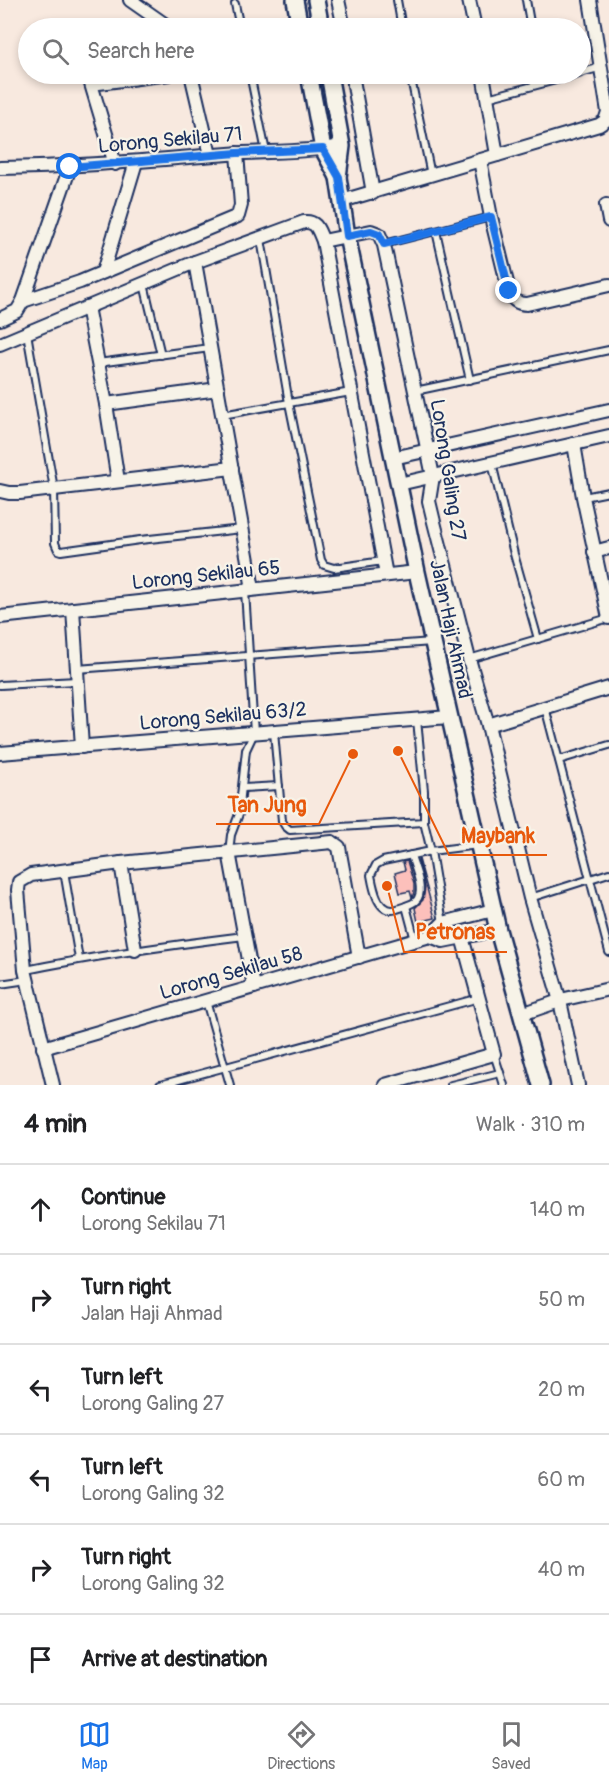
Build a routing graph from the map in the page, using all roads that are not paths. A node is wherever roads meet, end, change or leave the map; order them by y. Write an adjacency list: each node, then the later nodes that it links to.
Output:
1 (130, 0): 10 (street)
2 (295, 0): 12 (street)
3 (316, 0): 13 (street)
4 (338, 0): 14 (street)
5 (397, 0): 15 (lane)
6 (469, 0): 16 (street)
7 (526, 0): 17 (lane)
8 (590, 0): 19 (street)
9 (236, 4): 11 (lane)
10 (156, 18)
11 (238, 18)
12 (298, 18)
13 (319, 18)
14 (342, 18)
15 (400, 18)
16 (473, 18)
17 (529, 18)
18 (609, 27): 19 (street)
19 (597, 32): 20 (street)
20 (602, 67): 21 (lane); 37 (street)
21 (591, 70)
22 (91, 84): 40 (street)
23 (193, 84): 36 (street)
24 (252, 84): 34 (lane)
25 (311, 84): 33 (street, Jalan Haji Ahmad)
26 (331, 84): 32 (street, Jalan Haji Ahmad)
27 (354, 84): 45 (street)
28 (413, 84): 43 (lane)
29 (485, 84): 31 (street)
30 (539, 84): 31 (lane)
31 (487, 98): 37 (street)
32 (342, 146): 33 (street, Lorong Sekilau 71); 44 (street, Jalan Haji Ahmad)
33 (323, 149): 34 (street, Lorong Sekilau 71); 44 (street, Jalan Haji Ahmad)
34 (266, 152): 35 (street, Lorong Sekilau 71)
35 (237, 153): 36 (street, Lorong Sekilau 71); 54 (street)
36 (210, 155): 39 (street, Lorong Sekilau 71)
37 (497, 155): 38 (street)
38 (480, 160): 43 (street); 47 (street)
39 (136, 162): 40 (street, Lorong Sekilau 71); 54 (street)
40 (115, 164): 41 (street, Lorong Sekilau 71)
41 (70, 167): 42 (street, Lorong Sekilau 71); 57 (street)
42 (0, 168)
43 (432, 175): 45 (street)
44 (339, 177): 46 (street, Jalan Haji Ahmad)
45 (374, 193): 46 (street)
46 (342, 201): 49 (street, Jalan Haji Ahmad)
47 (491, 217): 48 (lane); 56 (street)
48 (436, 231): 52 (lane); 66 (lane)
49 (347, 236): 51 (street); 52 (street); 77 (street, Jalan Haji Ahmad)
50 (261, 239): 51 (street); 53 (street); 70 (lane)
51 (323, 241): 68 (street)
52 (384, 244): 69 (street, Lorong Galing 27)
53 (195, 262): 55 (street); 62 (street)
54 (103, 272): 57 (street)
55 (144, 283): 58 (street); 64 (lane)
56 (609, 285)
57 (23, 301): 59 (street)
58 (87, 307): 60 (street); 65 (street)
59 (0, 319)
60 (27, 333): 61 (street); 83 (lane)
61 (0, 344)
62 (210, 348): 64 (lane); 67 (street)
63 (609, 350): 66 (lane)
64 (161, 355): 65 (lane)
65 (99, 363): 71 (street)
66 (470, 380): 69 (lane)
67 (218, 389): 71 (street); 73 (street)
68 (351, 392): 70 (lane); 90 (street)
69 (415, 392): 76 (street, Lorong Galing 27)
70 (289, 403): 73 (lane); 90 (lane)
71 (106, 404): 81 (street)
72 (609, 410): 76 (street)
73 (222, 415): 79 (street)
74 (609, 436): 75 (street)
75 (574, 444): 78 (street); 86 (street)
76 (427, 450): 77 (street); 80 (street, Lorong Galing 27)
77 (393, 458): 82 (street, Jalan Haji Ahmad)
78 (492, 462): 80 (street); 97 (lane)
79 (232, 468): 81 (street); 87 (street)
80 (433, 476): 82 (street); 100 (street, Lorong Galing 27)
81 (118, 481): 83 (street)
82 (399, 484): 91 (street, Jalan Haji Ahmad)
83 (54, 489): 84 (street); 87 (lane)
84 (0, 491)
85 (609, 492): 86 (lane)
86 (583, 497): 89 (street)
87 (242, 529): 93 (street)
88 (609, 548): 89 (street)
89 (594, 552): 96 (street)
90 (383, 561): 92 (street)
91 (417, 572): 92 (street, Lorong Sekilau 65); 98 (street, Jalan Haji Ahmad)
92 (386, 575): 93 (street, Lorong Sekilau 65)
93 (249, 590): 94 (street, Lorong Sekilau 65); 99 (lane)
94 (73, 609): 95 (street, Lorong Sekilau 65); 101 (street)
95 (0, 617)
96 (609, 618): 97 (lane)
97 (538, 639): 100 (lane)
98 (433, 642): 99 (lane); 105 (street, Jalan Haji Ahmad)
99 (249, 655): 101 (lane); 109 (lane)
100 (469, 659): 107 (street, Lorong Galing 27)
101 (77, 675): 102 (lane); 111 (street)
102 (0, 685)
103 (609, 688): 104 (street)
104 (545, 707): 107 (street); 113 (lane)
105 (449, 717): 106 (street, Lorong Sekilau 63/2); 117 (street, Jalan Haji Ahmad)
106 (417, 720): 108 (street, Lorong Sekilau 63/2); 116 (lane)
107 (488, 725): 125 (street)
108 (274, 731): 109 (street, Lorong Sekilau 63/2); 114 (lane)
109 (254, 733): 111 (street, Lorong Sekilau 63/2); 115 (lane)
110 (609, 745): 113 (lane)
111 (82, 747): 112 (street, Lorong Sekilau 63/2)
112 (0, 753)
113 (559, 760): 124 (lane)
114 (279, 786): 115 (lane); 116 (lane)
115 (243, 788): 119 (lane)
116 (424, 822): 118 (lane)
117 (479, 844): 118 (lane); 127 (street, Jalan Haji Ahmad)
118 (431, 851): 120 (lane); 128 (lane)
119 (229, 852): 121 (street); 130 (street); 136 (street)
120 (411, 855): 126 (lane); 126 (lane)
121 (121, 863): 122 (street); 134 (street)
122 (64, 870): 137 (lane); 138 (street)
123 (609, 873): 124 (lane)
124 (589, 879): 125 (lane); 135 (lane)
125 (530, 898): 144 (street)
126 (406, 906): 133 (lane)
127 (493, 910): 128 (street); 129 (street, Jalan Haji Ahmad)
128 (443, 923): 131 (street)
129 (498, 930): 132 (street, Lorong Sekilau 58); 145 (street, Jalan Haji Ahmad)
130 (244, 936): 134 (lane); 140 (street)
131 (430, 936): 132 (street, Lorong Sekilau 58); 133 (street, Lorong Sekilau 58)
132 (462, 938): 142 (street)
133 (415, 940): 136 (street, Lorong Sekilau 58)
134 (135, 950): 137 (lane)
135 (609, 952)
136 (359, 957): 140 (street, Lorong Sekilau 58)
137 (80, 959): 138 (lane)
138 (26, 975): 139 (lane); 146 (street)
139 (0, 984)
140 (254, 987): 143 (street, Lorong Sekilau 58)
141 (609, 989): 144 (street)
142 (478, 998): 147 (street); 148 (lane)
143 (206, 1001): 146 (street, Lorong Sekilau 58); 148 (lane)
144 (560, 1001): 145 (street); 157 (street)
145 (522, 1014): 156 (street, Jalan Haji Ahmad)
146 (43, 1048): 150 (street)
147 (494, 1054): 149 (lane); 153 (street)
148 (225, 1068): 151 (lane); 152 (lane)
149 (500, 1073): 154 (lane); 155 (lane)
150 (53, 1085)
151 (160, 1085)
152 (230, 1085)
153 (385, 1085)
154 (451, 1085)
155 (504, 1085)
156 (541, 1085)
157 (578, 1085)

